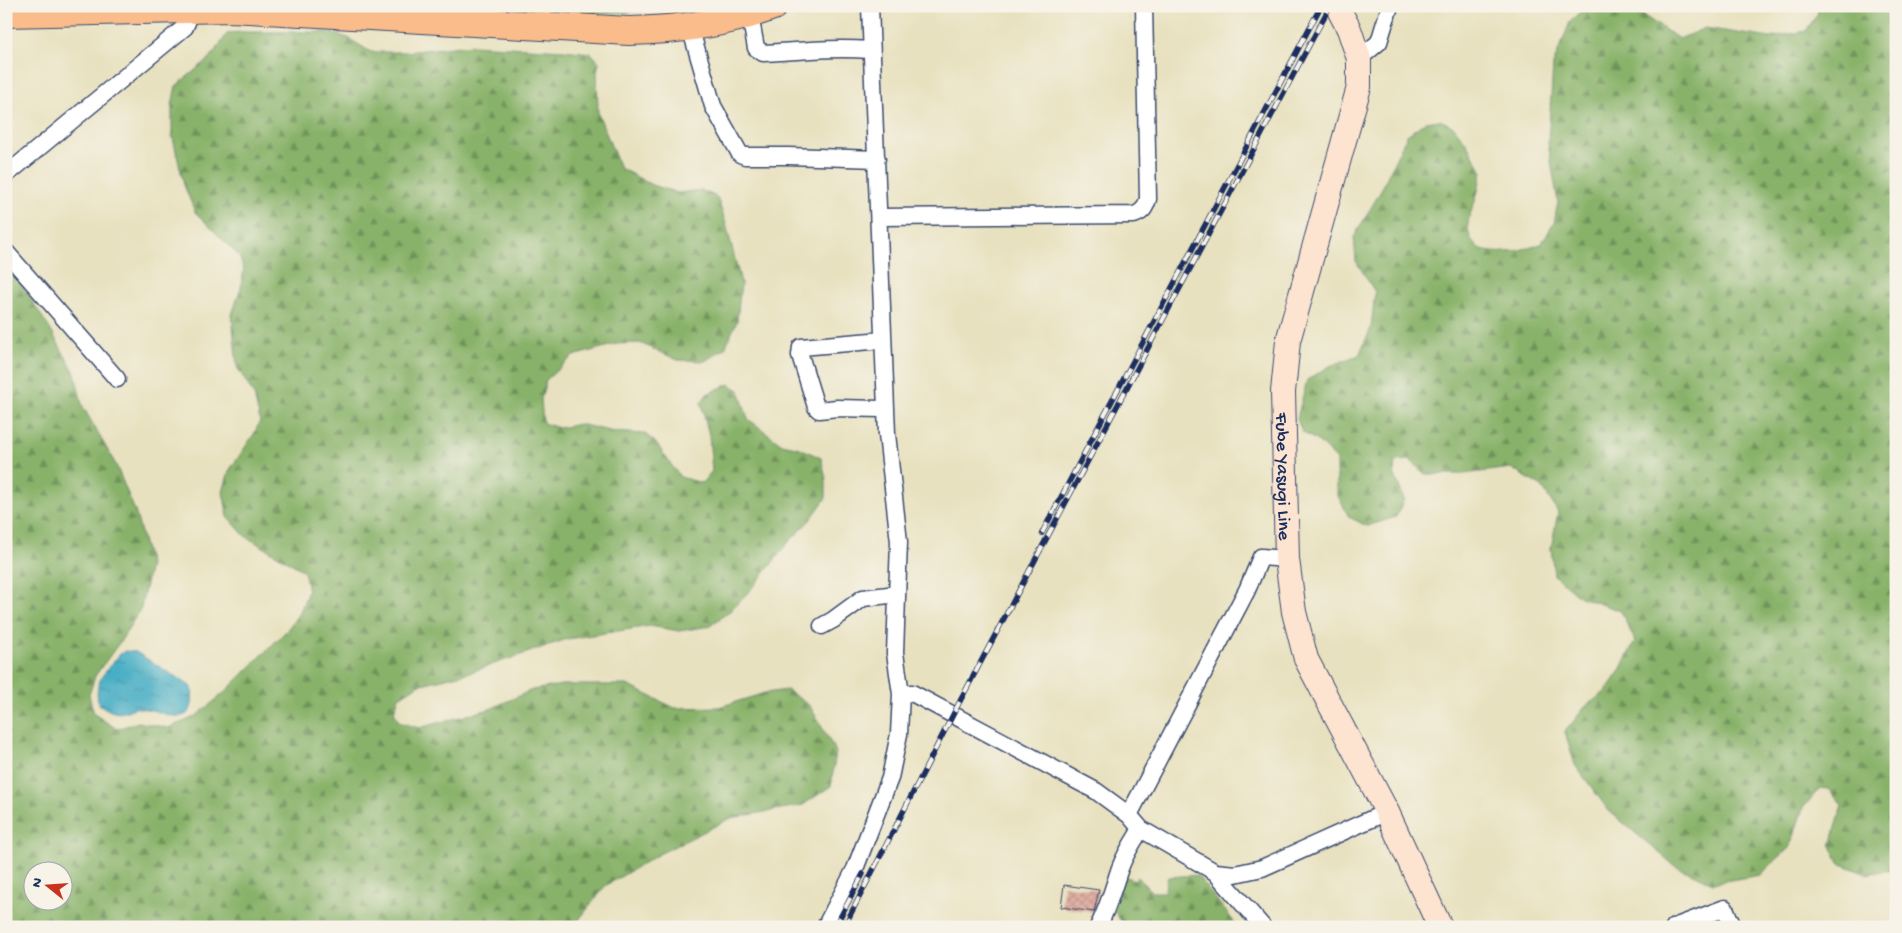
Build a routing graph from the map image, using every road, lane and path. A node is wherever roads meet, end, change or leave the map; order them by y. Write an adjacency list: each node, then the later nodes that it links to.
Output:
1 (870, 6): 10 (street)
2 (1144, 6): 14 (street)
3 (1337, 6): 11 (main road, Fube Yasugi Line)
4 (1390, 6): 11 (street)
5 (193, 8): 7 (highway); 8 (highway); 13 (street)
6 (761, 11): 9 (highway); 10 (street)
7 (6, 13)
8 (431, 13): 9 (highway)
9 (690, 27): 12 (street)
10 (870, 50): 12 (street)
11 (1360, 59): 19 (main road, Fube Yasugi Line)
12 (877, 159): 14 (street)
13 (6, 175)
14 (879, 218): 16 (street)
15 (6, 252): 17 (street)
16 (883, 340): 18 (street); 20 (street)
17 (117, 379)
18 (881, 409)
19 (1286, 559): 23 (main road, Fube Yasugi Line); 24 (street)
20 (897, 594): 21 (street); 22 (street)
21 (822, 626)
22 (902, 694): 24 (street); 27 (street)
23 (1387, 812): 26 (street); 30 (main road, Fube Yasugi Line)
24 (1129, 815): 25 (street)
25 (1141, 829): 26 (street); 28 (street)
26 (1215, 872): 29 (street)
27 (825, 927)
28 (1098, 927)
29 (1264, 927)
30 (1440, 927)
31 (1674, 927): 32 (street)
32 (1733, 927)

